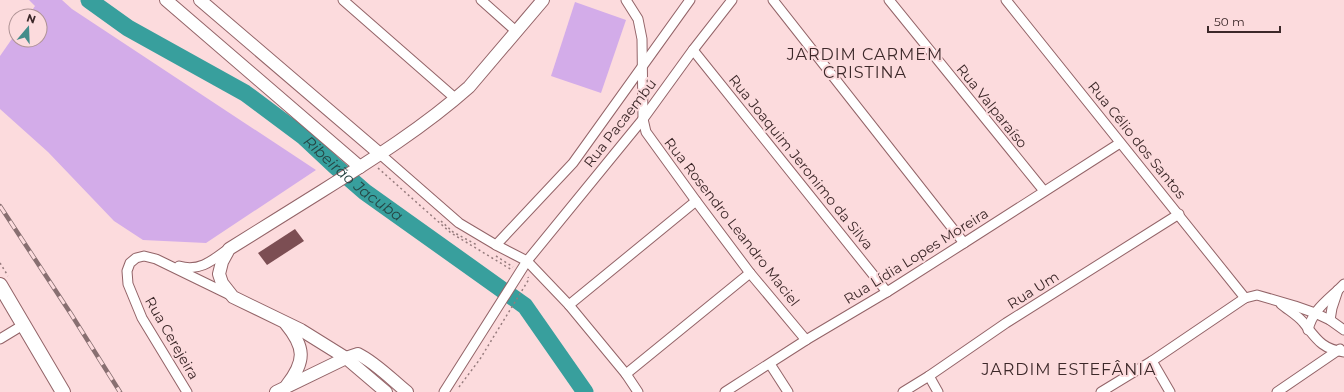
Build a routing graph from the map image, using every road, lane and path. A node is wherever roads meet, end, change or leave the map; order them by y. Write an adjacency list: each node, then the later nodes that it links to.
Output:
1 (166, 0): 19 (main road)
2 (200, 0): 18 (main road)
3 (343, 0): 15 (street)
4 (481, 0): 12 (street)
5 (543, 0): 12 (main road)
6 (626, 0): 14 (street, Rua Rosendro Leandro Maciel)
7 (690, 0): 14 (street)
8 (732, 0): 13 (street, Rua Pacaembú)
9 (773, 0): 24 (street)
10 (889, 0): 20 (street, Rua Valparaíso)
11 (1006, 0): 17 (street, Rua Célio dos Santos)
12 (517, 32): 15 (main road)
13 (693, 50): 16 (street, Rua Pacaembú); 34 (street, Rua Joaquim Jeronimo da Silva)
14 (642, 67): 16 (street, Rua Rosendro Leandro Maciel); 26 (street)
15 (456, 99): 18 (main road)
16 (643, 119): 21 (street, Rua Rosendro Leandro Maciel); 29 (street, Rua Pacaembú)
17 (1120, 143): 20 (street, Rua Lídia Lopes Moreira); 23 (street, Rua Célio dos Santos)
18 (380, 154): 19 (main road); 26 (street)
19 (357, 169): 25 (main road)
20 (1044, 191): 24 (street, Rua Lídia Lopes Moreira)
21 (696, 201): 31 (street, Rua Rosendro Leandro Maciel); 38 (street)
22 (427, 208): 26 (path)
23 (1179, 214): 36 (street, Rua Célio dos Santos); 52 (street, Rua Um)
24 (964, 243): 34 (street, Rua Lídia Lopes Moreira)
25 (229, 249): 28 (street, Rua Cerejeira); 35 (main road)
26 (492, 249): 29 (street)
27 (495, 256): 30 (path)
28 (162, 261): 35 (street, Rua Cerejeira); 55 (street, Rua Cerejeira)
29 (527, 262): 30 (street, Rua Pacaembú); 38 (street)
30 (521, 271): 58 (street, Rua Pacaembú); 59 (path)
31 (750, 273): 46 (street, Rua Rosendro Leandro Maciel); 51 (street)
32 (0, 285): 42 (main road)
33 (1341, 287): 39 (street); 40 (street)
34 (887, 292): 46 (street, Rua Lídia Lopes Moreira)
35 (233, 297): 41 (main road)
36 (1245, 298): 37 (street); 49 (street)
37 (1276, 301): 39 (street); 43 (street)
38 (569, 305): 51 (street)
39 (1315, 313): 40 (street); 43 (street)
40 (1330, 320): 44 (street)
41 (284, 322): 48 (main road); 53 (main road)
42 (23, 325): 45 (street); 54 (main road)
43 (1308, 330): 47 (street)
44 (1344, 330)
45 (0, 339)
46 (806, 340): 50 (street, Rua Lídia Lopes Moreira)
47 (1342, 350): 67 (street)
48 (346, 358): 53 (main road); 56 (main road); 57 (main road)
49 (1152, 361): 65 (street); 66 (street)
50 (770, 364): 61 (street, Rua Lídia Lopes Moreira); 62 (street)
51 (626, 374): 60 (street)
52 (929, 376): 63 (street, Rua Um); 64 (street)
53 (280, 390)
54 (63, 392)
55 (187, 392)
56 (386, 392)
57 (407, 392)
58 (444, 392)
59 (456, 392)
60 (638, 392)
61 (725, 392)
62 (788, 392)
63 (903, 392)
64 (938, 392)
65 (1101, 392)
66 (1170, 392)
67 (1277, 392)

